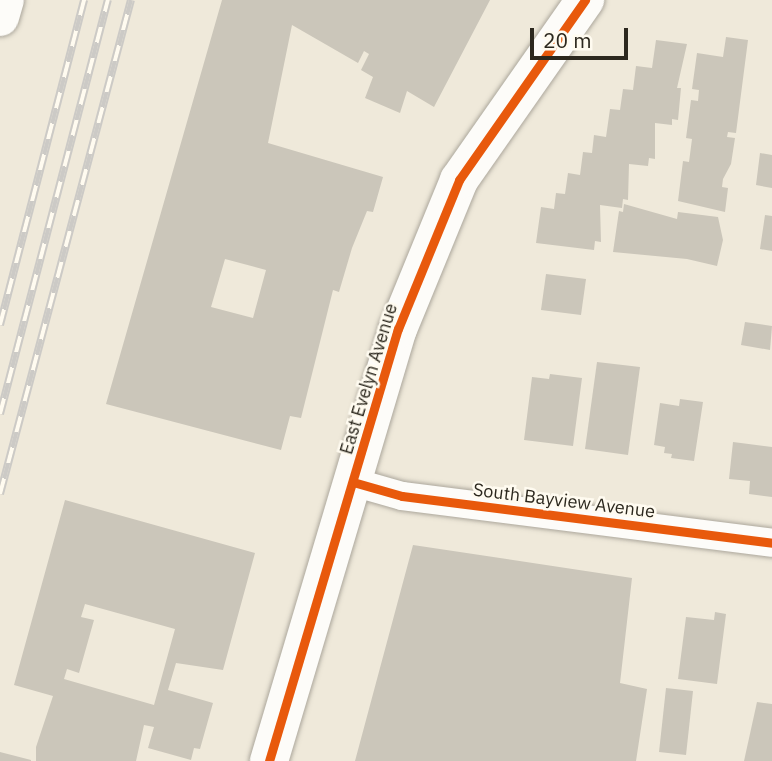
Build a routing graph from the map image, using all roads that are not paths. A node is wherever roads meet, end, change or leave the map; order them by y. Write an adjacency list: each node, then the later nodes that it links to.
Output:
1 (5, 0): 3 (main road)
2 (585, 0): 4 (main road, East Evelyn Avenue)
3 (0, 18)
4 (353, 482): 5 (street, South Bayview Avenue); 6 (main road, East Evelyn Avenue)
5 (772, 543)
6 (269, 761)

